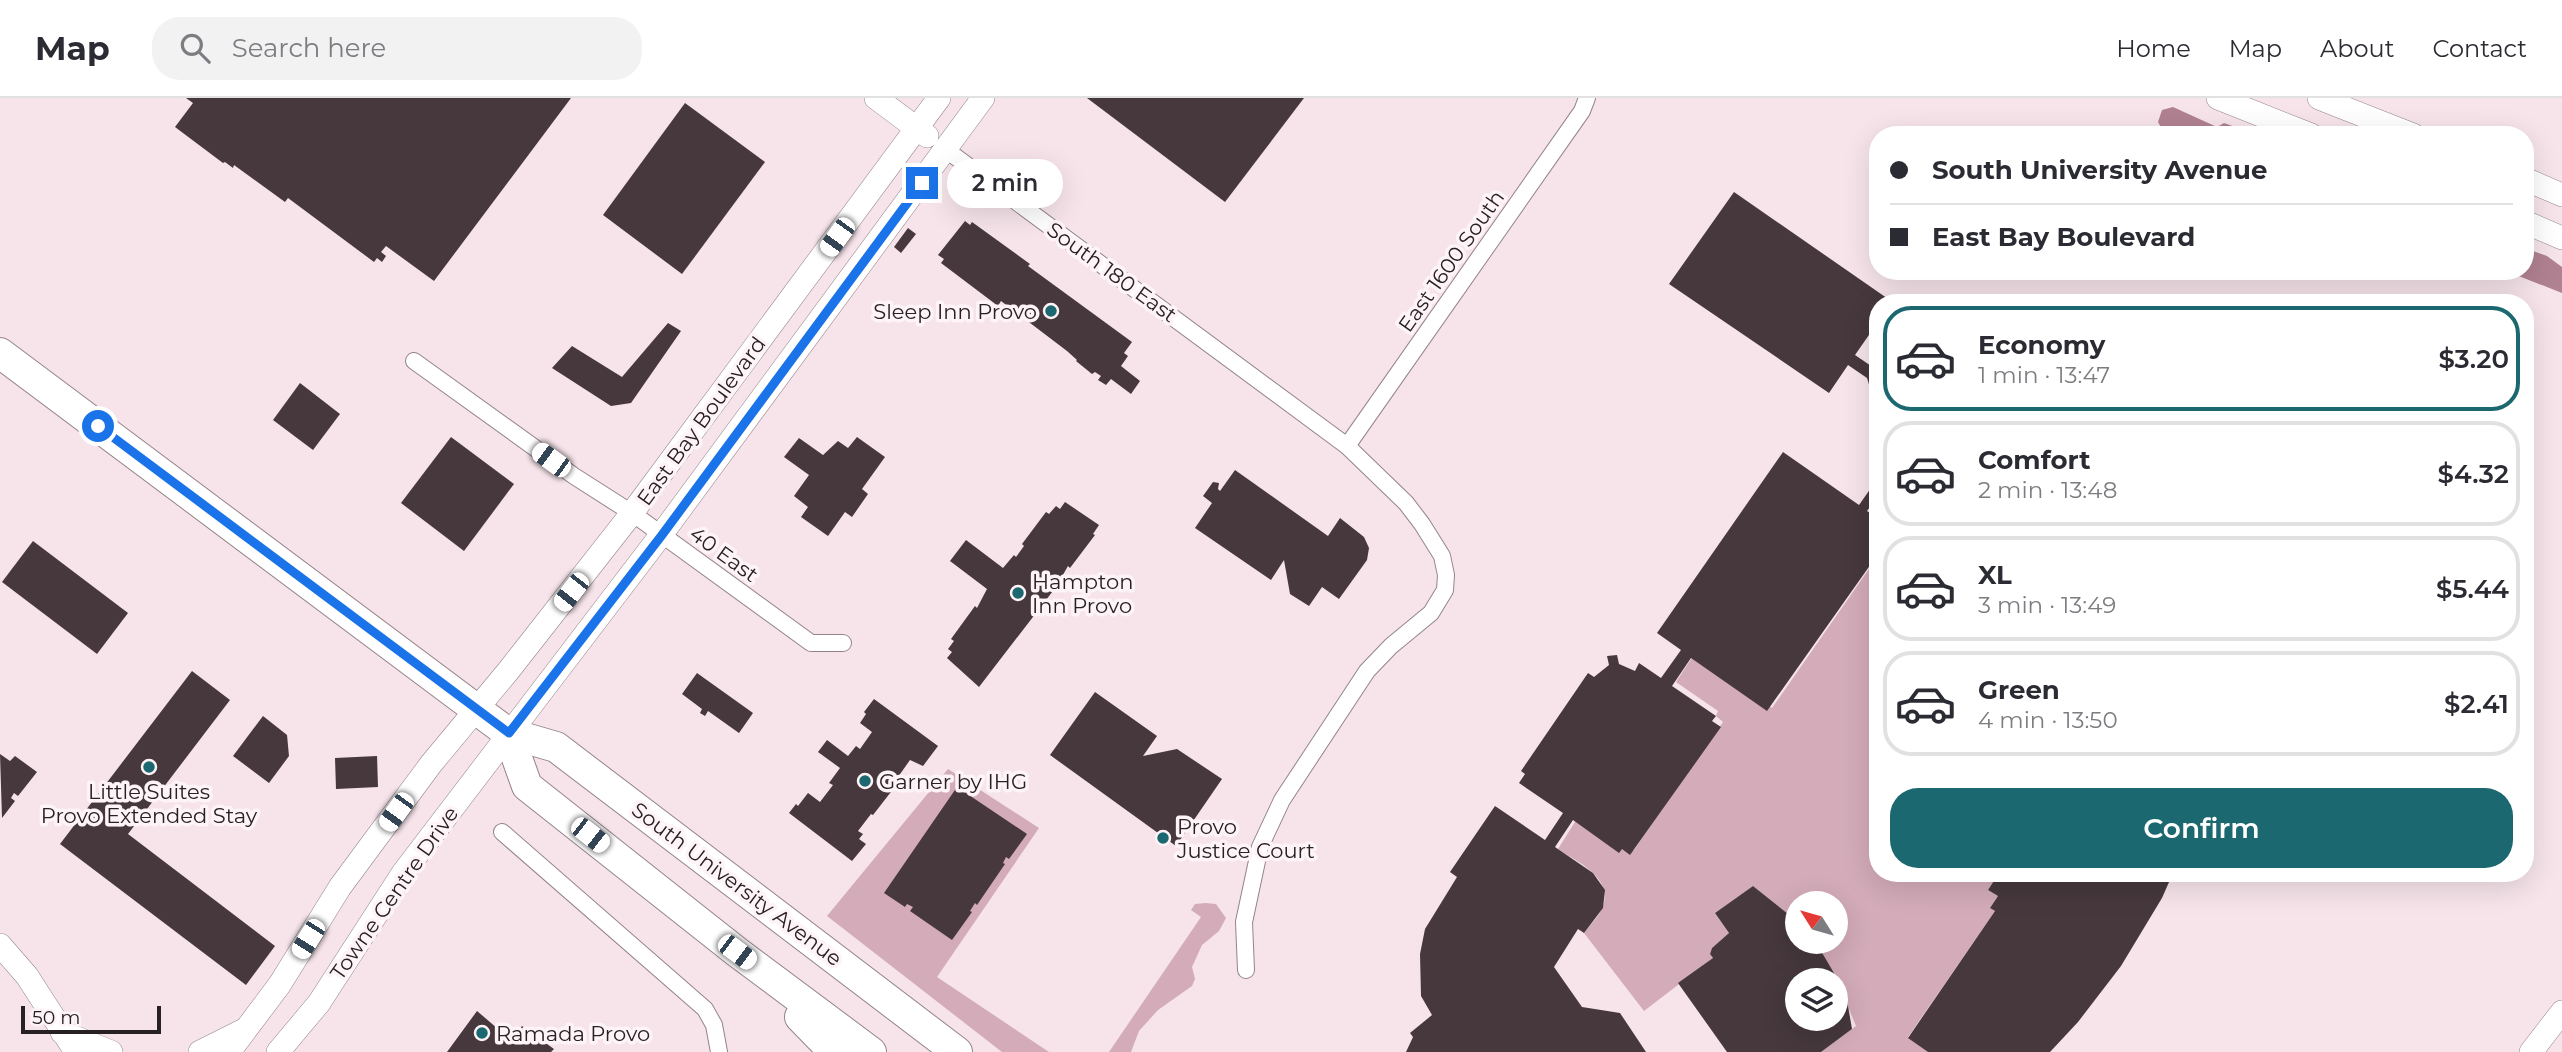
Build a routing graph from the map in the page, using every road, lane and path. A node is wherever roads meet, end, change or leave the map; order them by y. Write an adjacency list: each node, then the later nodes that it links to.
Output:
1 (876, 98): 9 (street, South 180 East)
2 (939, 98): 9 (street, East Bay Boulevard)
3 (984, 98): 10 (street, East Bay Boulevard)
4 (1587, 98): 17 (street, East 1600 South)
5 (2218, 98): 7 (street)
6 (2319, 98): 8 (street)
7 (2288, 126)
8 (2390, 126)
9 (918, 128): 10 (street, South 180 East); 18 (street, East Bay Boulevard)
10 (945, 149): 17 (street, South 180 East); 19 (street, East Bay Boulevard)
11 (2534, 183): 12 (street)
12 (2562, 195)
13 (2534, 226): 14 (street)
14 (2562, 238)
15 (0, 353): 21 (highway, South University Avenue)
16 (414, 361): 18 (street, 40 East)
17 (1347, 446): 26 (street, South 180 East)
18 (632, 513): 19 (street, 40 East); 21 (street, East Bay Boulevard)
19 (662, 535): 20 (street, 40 East); 22 (street, East Bay Boulevard)
20 (843, 643)
21 (478, 709): 22 (highway, South University Avenue); 28 (street, Towne Centre Drive)
22 (509, 733): 25 (highway); 34 (street, Towne Centre Drive); 38 (highway, South University Avenue)
23 (502, 832): 35 (street)
24 (0, 945): 29 (street)
25 (737, 952): 36 (highway); 37 (highway)
26 (1246, 970)
27 (2562, 1012): 39 (street)
28 (247, 1028): 32 (street); 33 (street, Towne Centre Drive)
29 (61, 1031): 30 (street); 31 (street)
30 (76, 1052)
31 (111, 1052)
32 (200, 1052)
33 (229, 1052)
34 (278, 1052)
35 (719, 1052)
36 (834, 1052)
37 (871, 1052)
38 (957, 1052)
39 (2531, 1052)

